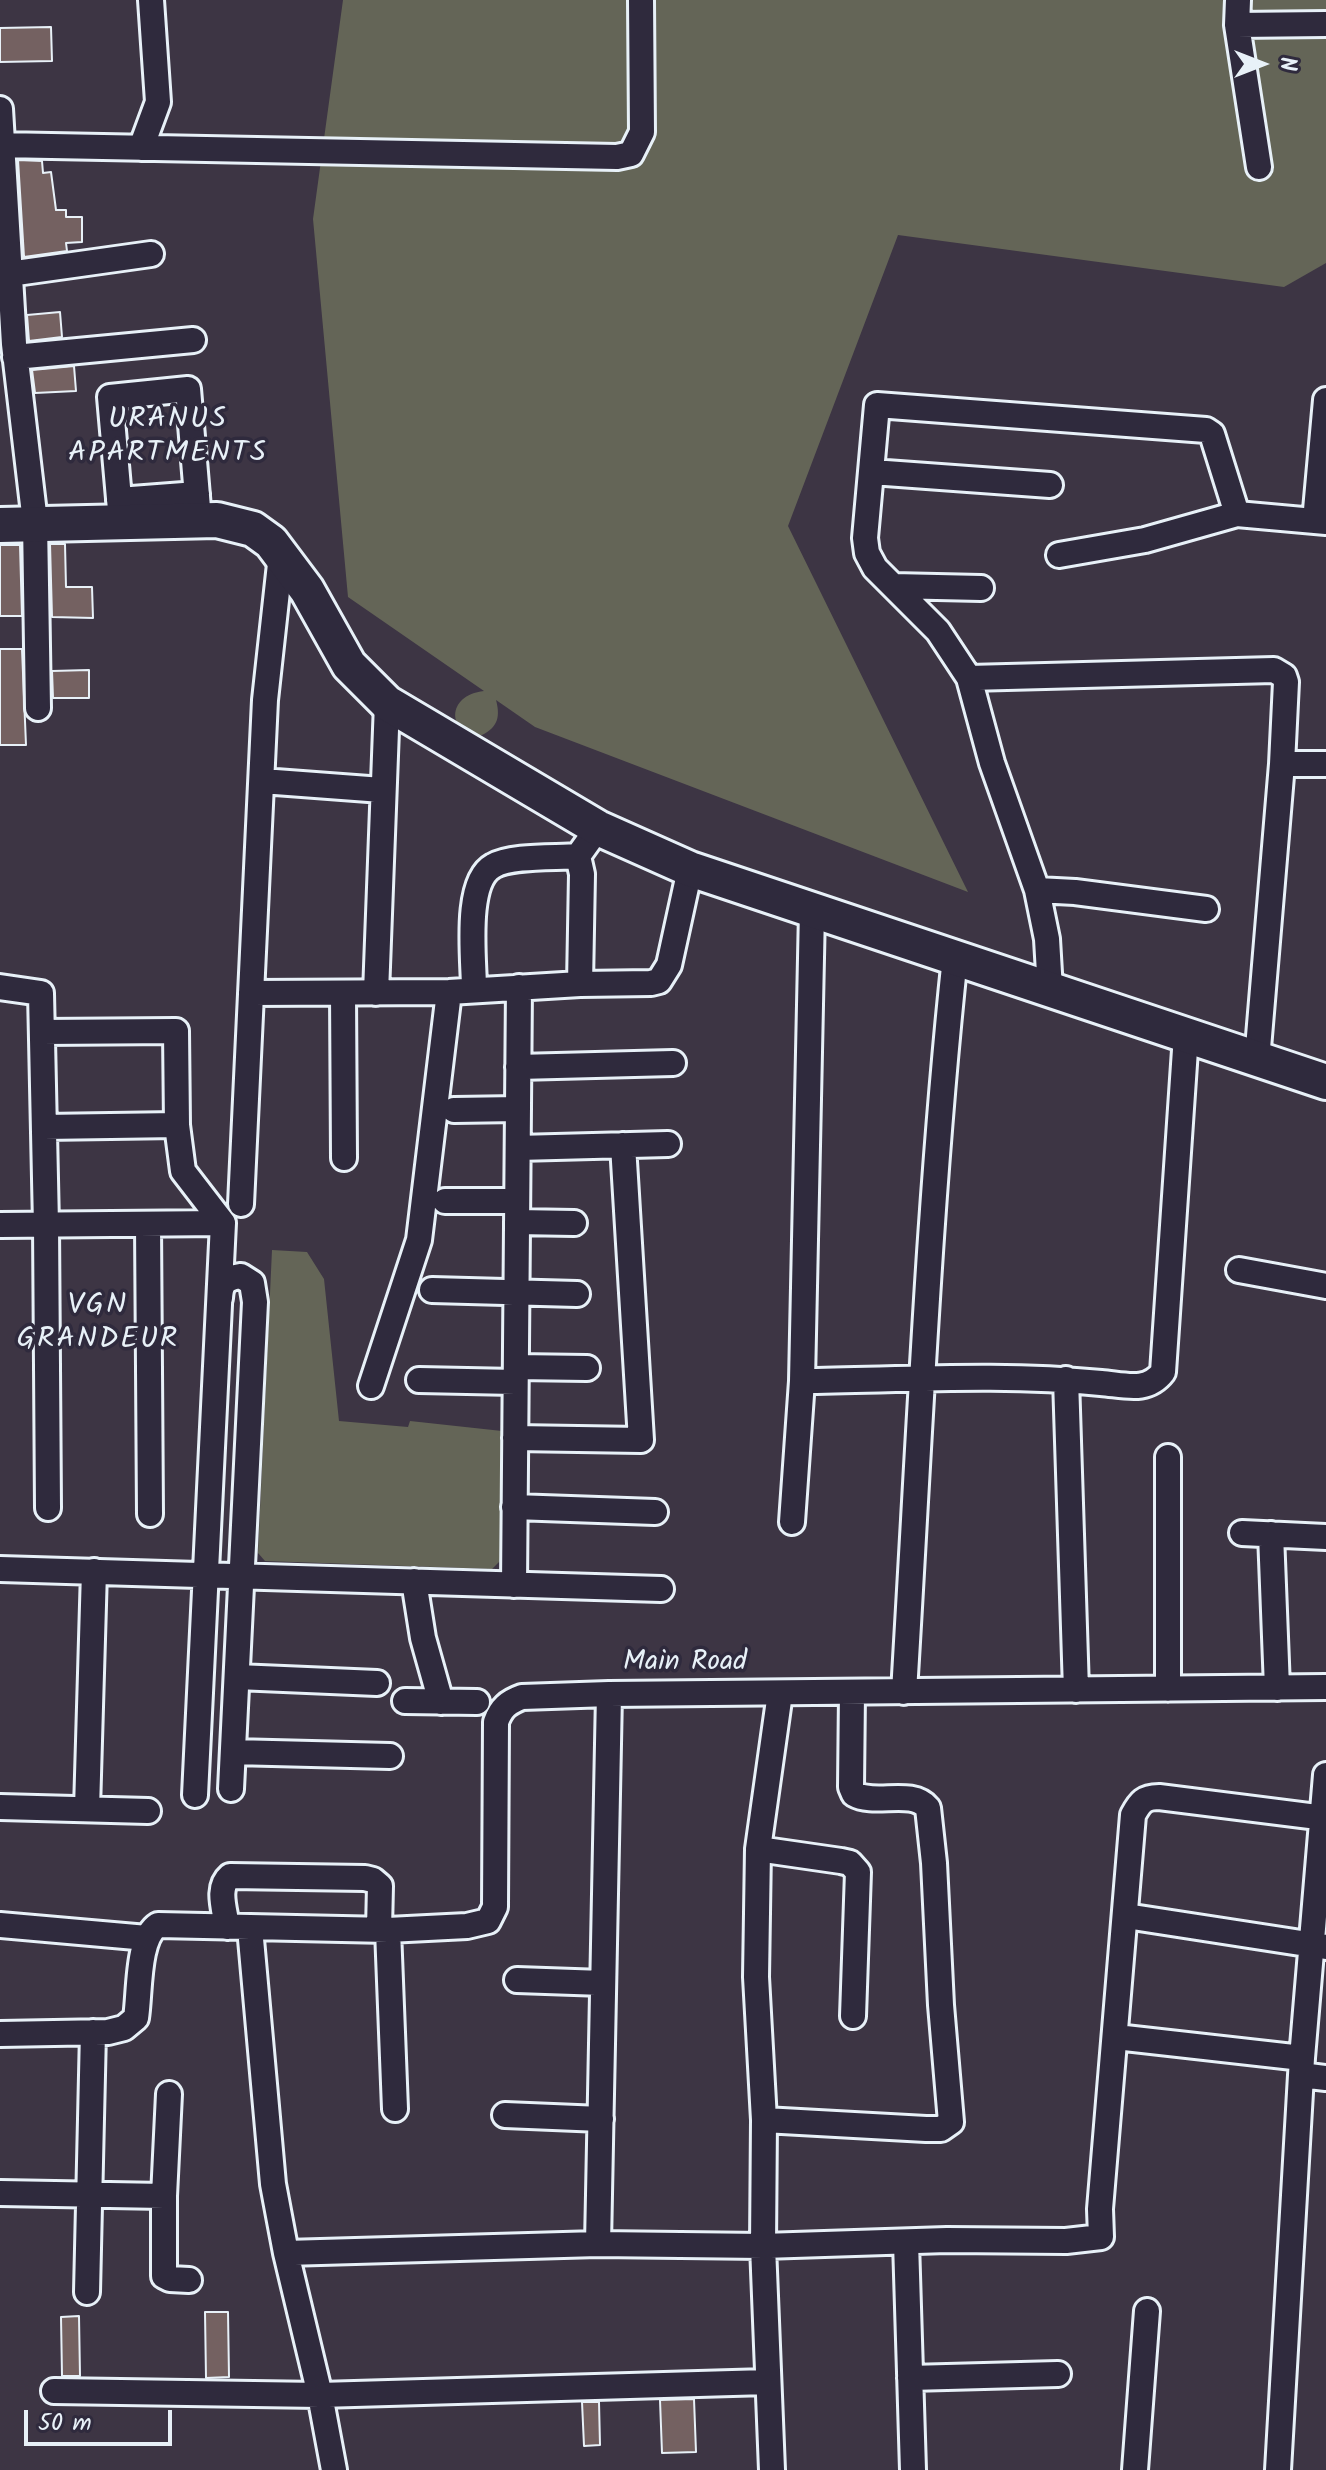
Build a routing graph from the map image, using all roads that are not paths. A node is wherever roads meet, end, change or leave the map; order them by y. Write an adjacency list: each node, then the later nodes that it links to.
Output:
1 (151, 0): 8 (street)
2 (641, 0): 8 (street)
3 (1238, 0): 5 (street)
4 (1326, 24): 5 (street)
5 (1237, 25): 9 (street)
6 (0, 109): 7 (street)
7 (2, 145): 8 (street); 11 (street)
8 (141, 148)
9 (1259, 167)
10 (151, 254): 11 (street)
11 (9, 274): 13 (street)
12 (193, 340): 13 (street)
13 (15, 357): 21 (street)
14 (1326, 400): 20 (street)
15 (872, 472): 16 (street); 19 (street); 25 (street)
16 (1050, 485)
17 (198, 507): 18 (street); 18 (street); 23 (street)
18 (120, 511): 21 (street)
19 (1237, 514): 20 (street); 24 (street)
20 (1320, 521)
21 (35, 522): 22 (street); 29 (street)
22 (0, 525)
23 (281, 555): 28 (street); 32 (street)
24 (1059, 555)
25 (893, 586): 26 (street); 27 (street)
26 (981, 588)
27 (969, 678): 30 (street); 37 (street)
28 (387, 703): 33 (street); 34 (street)
29 (38, 708)
30 (1282, 764): 31 (street); 52 (street)
31 (1326, 764)
32 (262, 781): 33 (street); 47 (street)
33 (382, 790): 49 (street)
34 (598, 828): 35 (street); 36 (street)
35 (578, 856): 41 (street); 44 (street)
36 (690, 869): 39 (street); 41 (street)
37 (1037, 890): 38 (street); 45 (street)
38 (1206, 909)
39 (812, 911): 40 (street); 83 (street)
40 (955, 957): 45 (street); 80 (street)
41 (580, 984): 43 (street)
42 (0, 987): 50 (street)
43 (519, 987): 44 (street); 54 (street)
44 (474, 989): 46 (street)
45 (1050, 990): 51 (street)
46 (449, 992): 49 (street); 84 (street)
47 (251, 993): 48 (street); 65 (street)
48 (343, 993): 49 (street); 63 (street)
49 (376, 993)
50 (42, 1032): 58 (street); 59 (street)
51 (1186, 1035): 52 (street); 81 (street)
52 (1257, 1060): 55 (street)
53 (673, 1063): 54 (street)
54 (518, 1067): 56 (street)
55 (1326, 1082)
56 (518, 1109): 57 (street); 62 (street)
57 (454, 1110)
58 (177, 1125): 59 (street); 67 (street)
59 (44, 1127): 71 (street)
60 (668, 1144): 61 (street)
61 (623, 1145): 62 (street); 85 (street)
62 (518, 1148): 66 (street)
63 (344, 1158)
64 (445, 1201): 66 (street)
65 (241, 1204)
66 (517, 1212): 68 (street); 75 (street)
67 (223, 1223): 69 (street); 77 (street)
68 (574, 1223)
69 (148, 1224): 71 (street); 90 (street)
70 (0, 1225): 71 (street)
71 (46, 1225): 88 (street)
72 (1239, 1270): 73 (street)
73 (1326, 1286)
74 (432, 1290): 75 (street)
75 (516, 1292): 76 (street); 79 (street)
76 (577, 1294)
77 (220, 1298): 97 (street); 98 (street)
78 (587, 1368): 79 (street)
79 (516, 1374): 82 (street); 85 (street)
80 (923, 1378): 81 (street); 83 (street); 108 (street)
81 (1066, 1379): 107 (street)
82 (419, 1380)
83 (802, 1381): 91 (street)
84 (371, 1386)
85 (515, 1438): 87 (street)
86 (1168, 1457): 106 (street)
87 (514, 1507): 89 (street); 100 (street)
88 (48, 1508)
89 (655, 1512)
90 (150, 1514)
91 (792, 1522)
92 (1242, 1533): 93 (street)
93 (1271, 1534): 94 (street); 105 (street)
94 (1326, 1537)
95 (0, 1569): 96 (street)
96 (94, 1571): 97 (street); 121 (street)
97 (206, 1575): 98 (street); 119 (street)
98 (242, 1576): 99 (street); 102 (street)
99 (414, 1581): 100 (street); 113 (street)
100 (514, 1585): 101 (street)
101 (661, 1589)
102 (237, 1677): 103 (street); 115 (street)
103 (377, 1683)
104 (1326, 1687): 105 (street, Main Road)
105 (1277, 1688): 106 (street, Main Road)
106 (1168, 1689): 107 (street, Main Road)
107 (1076, 1690): 108 (street, Main Road)
108 (904, 1692): 110 (street, Main Road)
109 (780, 1693): 110 (street, Main Road); 111 (street, Main Road); 124 (street)
110 (852, 1693): 143 (street)
111 (609, 1694): 128 (street, Main Road); 132 (street)
112 (405, 1701): 113 (street)
113 (441, 1702): 114 (street)
114 (477, 1702)
115 (233, 1752): 116 (street); 118 (street)
116 (390, 1756)
117 (1326, 1775): 123 (street)
118 (231, 1789)
119 (195, 1795)
120 (0, 1807): 121 (street)
121 (87, 1809): 122 (street)
122 (148, 1811)
123 (1324, 1818): 125 (street); 130 (street)
124 (758, 1849): 133 (street); 143 (street)
125 (1126, 1916): 130 (street); 136 (street)
126 (0, 1925): 129 (street)
127 (238, 1927): 128 (street, Main Road); 128 (street); 129 (street, Main Road); 150 (street)
128 (384, 1930): 140 (street)
129 (147, 1938): 134 (street)
130 (1319, 1946): 137 (street)
131 (517, 1980): 132 (street)
132 (603, 1983): 142 (street)
133 (853, 2016)
134 (93, 2032): 135 (street); 145 (street)
135 (0, 2034)
136 (1116, 2037): 137 (street); 147 (street)
137 (1302, 2066): 138 (street); 163 (street)
138 (1326, 2078)
139 (169, 2094): 146 (street)
140 (395, 2109)
141 (505, 2115): 142 (street)
142 (601, 2119): 148 (street)
143 (764, 2120): 149 (street)
144 (0, 2193): 145 (street)
145 (89, 2194): 146 (street); 152 (street)
146 (164, 2196): 151 (street)
147 (906, 2242): 149 (street); 155 (street)
148 (598, 2244): 149 (street); 150 (street)
149 (763, 2246): 156 (street)
150 (286, 2253): 158 (street)
151 (189, 2280)
152 (87, 2292)
153 (1147, 2311): 162 (street)
154 (1058, 2374): 155 (street)
155 (910, 2378): 161 (street)
156 (767, 2382): 158 (street); 160 (street)
157 (54, 2391): 158 (street)
158 (320, 2395): 159 (street)
159 (334, 2470)
160 (772, 2470)
161 (913, 2470)
162 (1135, 2470)
163 (1278, 2470)

